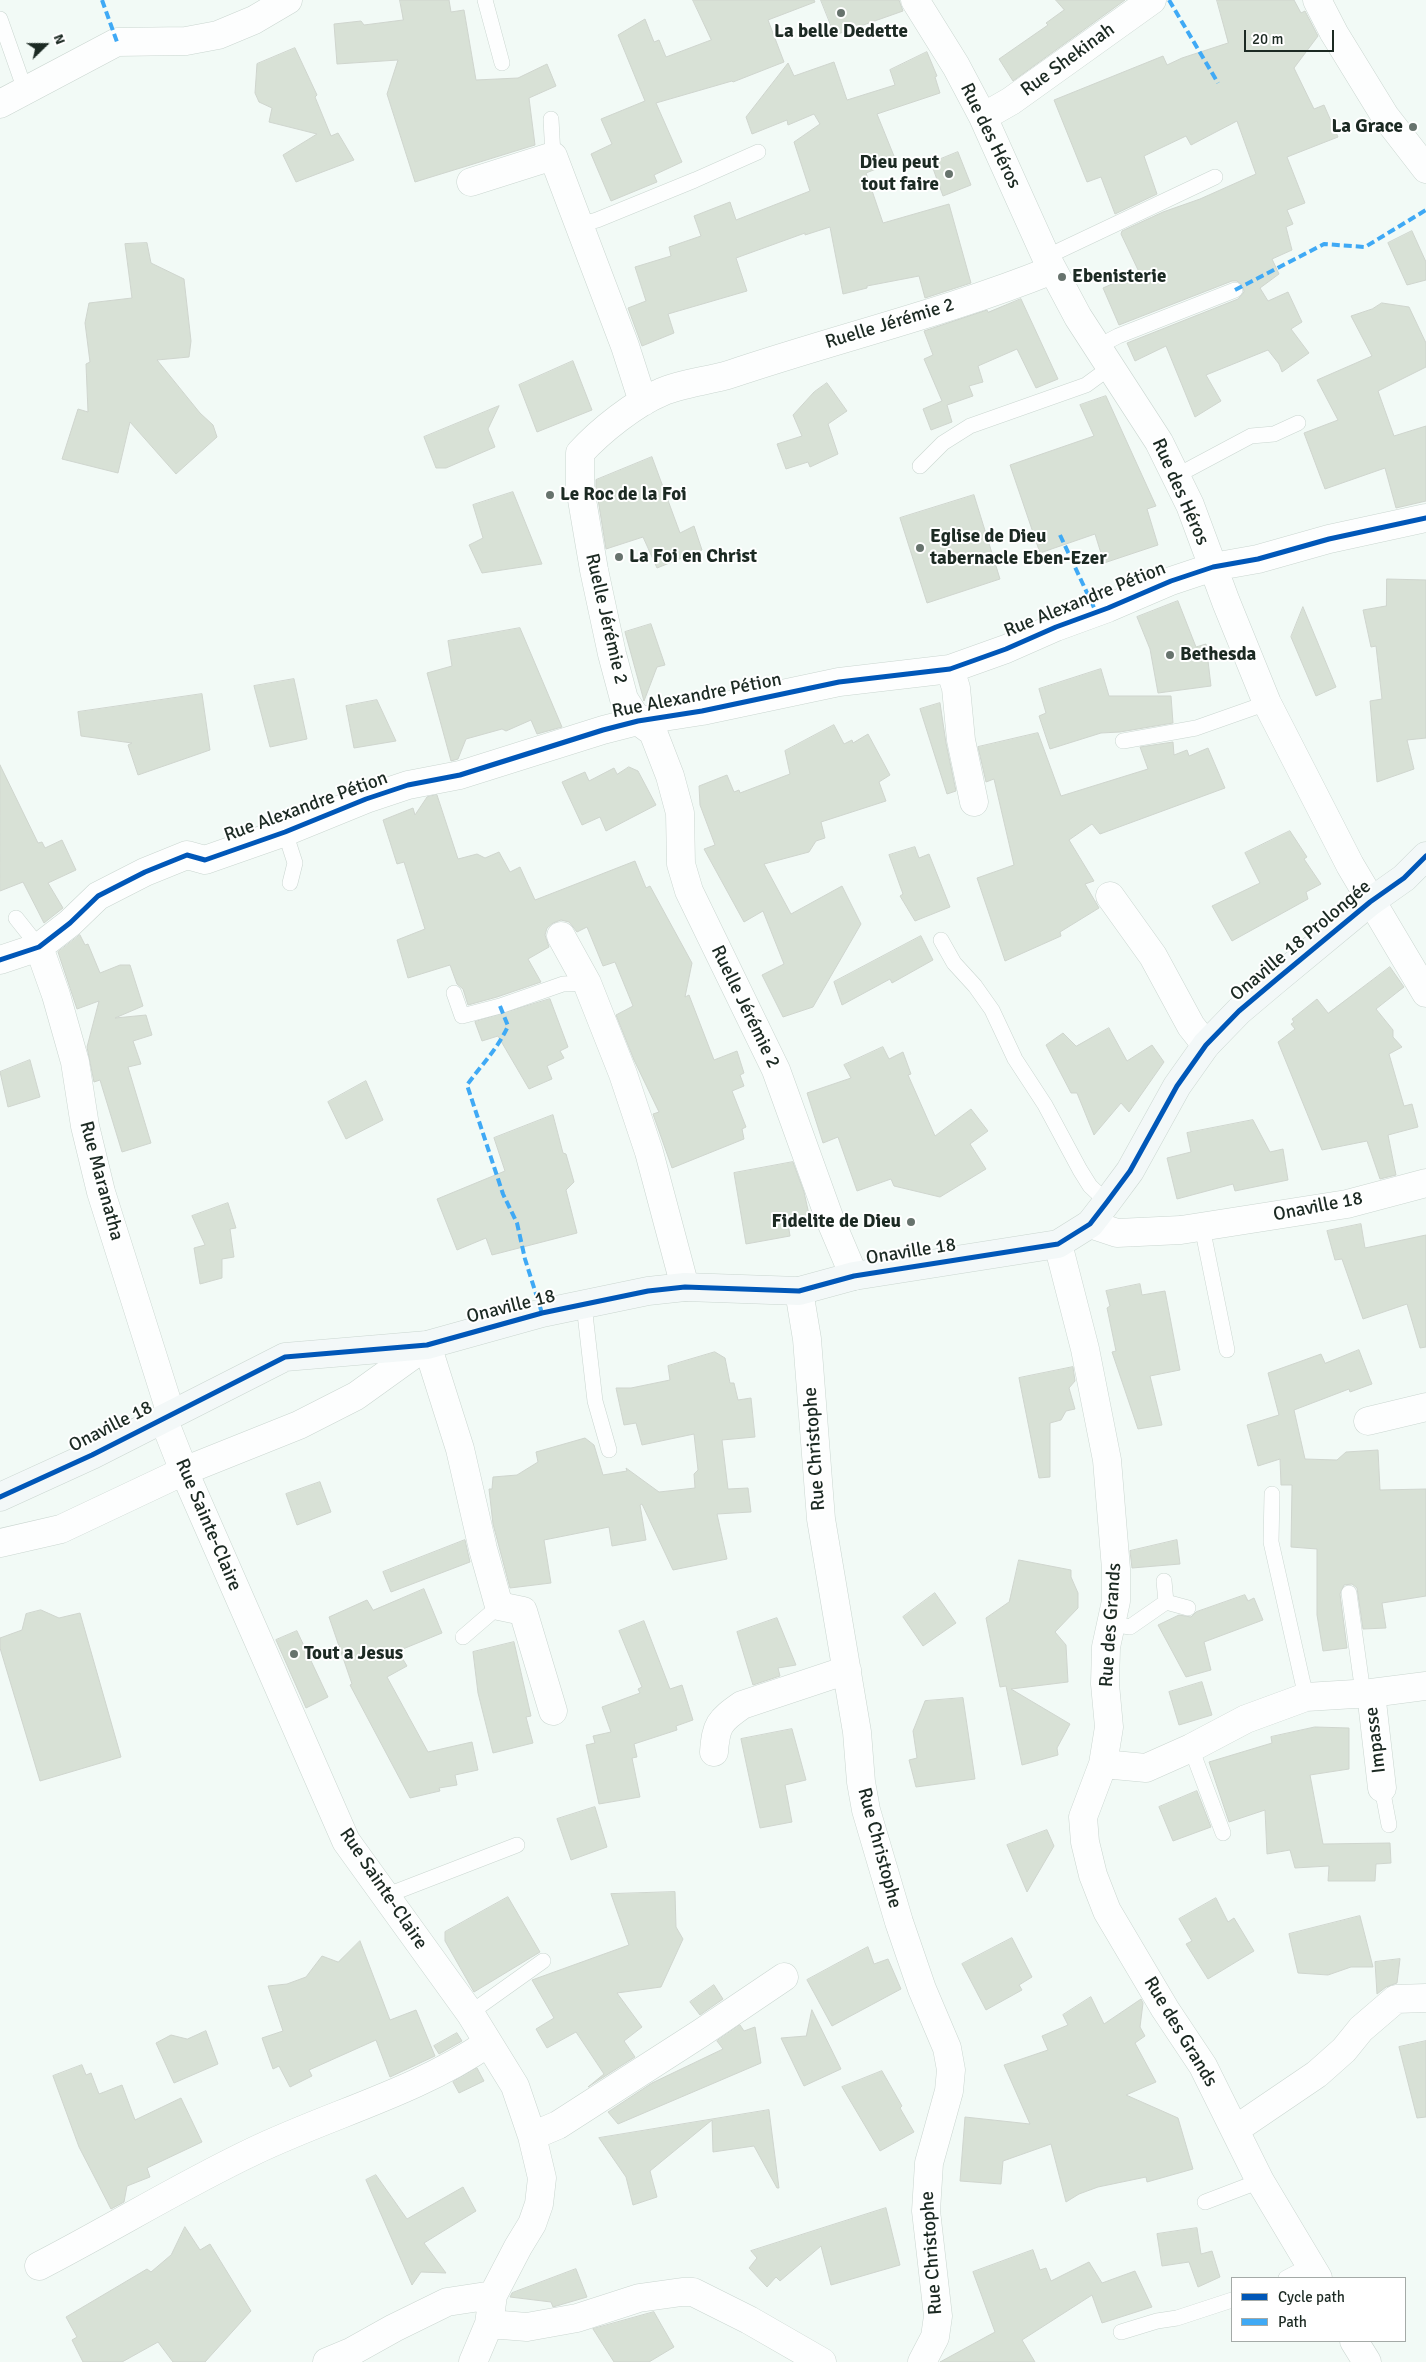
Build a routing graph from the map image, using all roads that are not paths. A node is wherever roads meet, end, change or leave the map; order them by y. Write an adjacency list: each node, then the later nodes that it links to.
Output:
1 (484, 0): 7 (lane)
2 (916, 0): 10 (street, Rue des Héros)
3 (1152, 0): 10 (street, Rue Shekinah)
4 (1316, 0): 14 (street)
5 (281, 2): 8 (street)
6 (0, 18): 8 (lane)
7 (502, 63)
8 (24, 90): 9 (street)
9 (0, 104)
10 (983, 117): 18 (street, Rue des Héros)
11 (551, 119): 13 (lane)
12 (758, 152): 17 (lane)
13 (553, 156): 16 (street); 17 (street)
14 (1426, 169)
15 (1215, 177): 18 (lane)
16 (471, 182)
17 (579, 225): 21 (street)
18 (1049, 264): 20 (street, Rue des Héros); 21 (street, Ruelle Jérémie 2)
19 (1234, 290): 20 (lane)
20 (1105, 356): 23 (lane); 24 (street, Rue des Héros)
21 (643, 402): 29 (street, Ruelle Jérémie 2)
22 (1298, 423): 24 (lane)
23 (920, 466)
24 (1176, 476): 26 (street, Rue des Héros)
25 (1426, 518): 26 (street, Rue Alexandre Pétion)
26 (1213, 567): 27 (street, Rue Alexandre Pétion); 28 (street, Rue des Héros)
27 (950, 669): 29 (street, Rue Alexandre Pétion); 31 (street)
28 (1267, 703): 30 (lane); 36 (street, Rue des Héros)
29 (638, 722): 32 (street, Rue Alexandre Pétion); 51 (street, Ruelle Jérémie 2)
30 (1123, 740)
31 (974, 802)
32 (285, 832): 34 (lane); 40 (street, Rue Alexandre Pétion)
33 (1426, 856): 36 (street, Onaville 18 Prolongée)
34 (290, 882)
35 (1110, 896): 45 (street)
36 (1370, 902): 44 (street, Rue des Héros); 45 (street, Onaville 18 Prolongée)
37 (16, 918): 40 (lane)
38 (562, 936): 42 (street)
39 (941, 940): 47 (lane)
40 (38, 947): 41 (street, Rue Alexandre Pétion); 58 (street, Rue Maranatha)
41 (0, 960)
42 (587, 983): 43 (lane); 52 (street)
43 (454, 993)
44 (1426, 993)
45 (1206, 1045): 47 (street, Onaville 18 Prolongée)
46 (1426, 1183): 49 (street, Onaville 18)
47 (1107, 1202): 48 (street, Onaville 18 Prolongée)
48 (1090, 1224): 49 (street, Onaville 18); 50 (street, Onaville 18 Prolongée)
49 (1202, 1227): 56 (lane)
50 (1058, 1244): 51 (street, Onaville 18); 70 (street, Rue des Grands)
51 (854, 1276): 53 (street, Onaville 18)
52 (685, 1287): 53 (street, Onaville 18); 54 (street, Onaville 18)
53 (799, 1291): 72 (street, Rue Christophe)
54 (584, 1305): 55 (street, Onaville 18); 60 (lane)
55 (427, 1345): 58 (street, Onaville 18); 61 (street); 68 (street)
56 (1227, 1350)
57 (1426, 1407): 59 (street)
58 (167, 1416): 61 (street, Rue Sainte-Claire); 63 (street, Onaville 18)
59 (1368, 1421)
60 (609, 1450)
61 (184, 1471): 64 (street); 84 (street, Rue Sainte-Claire)
62 (1272, 1494): 75 (lane)
63 (0, 1497)
64 (0, 1543)
65 (1164, 1581): 67 (lane)
66 (1349, 1593): 74 (lane)
67 (1166, 1602): 69 (lane); 70 (lane)
68 (499, 1606): 71 (lane); 76 (street)
69 (1188, 1608)
70 (1112, 1624): 79 (street, Rue des Grands)
71 (463, 1637)
72 (846, 1670): 78 (street); 105 (street, Rue Christophe)
73 (1426, 1686): 74 (street)
74 (1367, 1693): 75 (street); 80 (street, Impasse)
75 (1306, 1697): 77 (street)
76 (553, 1711)
77 (1192, 1748): 79 (street); 82 (lane)
78 (714, 1752)
79 (1103, 1764): 90 (street, Rue des Grands)
80 (1382, 1788): 81 (lane)
81 (1389, 1826)
82 (1223, 1833)
83 (517, 1845): 84 (lane)
84 (384, 1896): 88 (street, Rue Sainte-Claire)
85 (543, 1961): 88 (lane)
86 (784, 1977): 91 (street)
87 (1426, 1998): 90 (street)
88 (470, 2013): 89 (street, Rue Sainte-Claire)
89 (488, 2044): 91 (street, Rue Sainte-Claire); 94 (street)
90 (1236, 2129): 92 (street, Rue des Grands)
91 (532, 2136): 97 (street, Rue Sainte-Claire)
92 (1260, 2181): 93 (lane); 95 (street, Rue des Grands)
93 (1205, 2202)
94 (39, 2266)
95 (1315, 2272): 96 (lane)
96 (1291, 2277)
97 (493, 2295): 99 (street, Rue Sainte-Claire); 102 (street)
98 (1231, 2300): 100 (lane)
99 (489, 2324): 103 (street, Rue Sainte-Claire); 104 (street)
100 (1121, 2332)
101 (1355, 2342): 106 (street)
102 (327, 2362)
103 (473, 2362)
104 (822, 2362)
105 (922, 2362)
106 (1367, 2362)

